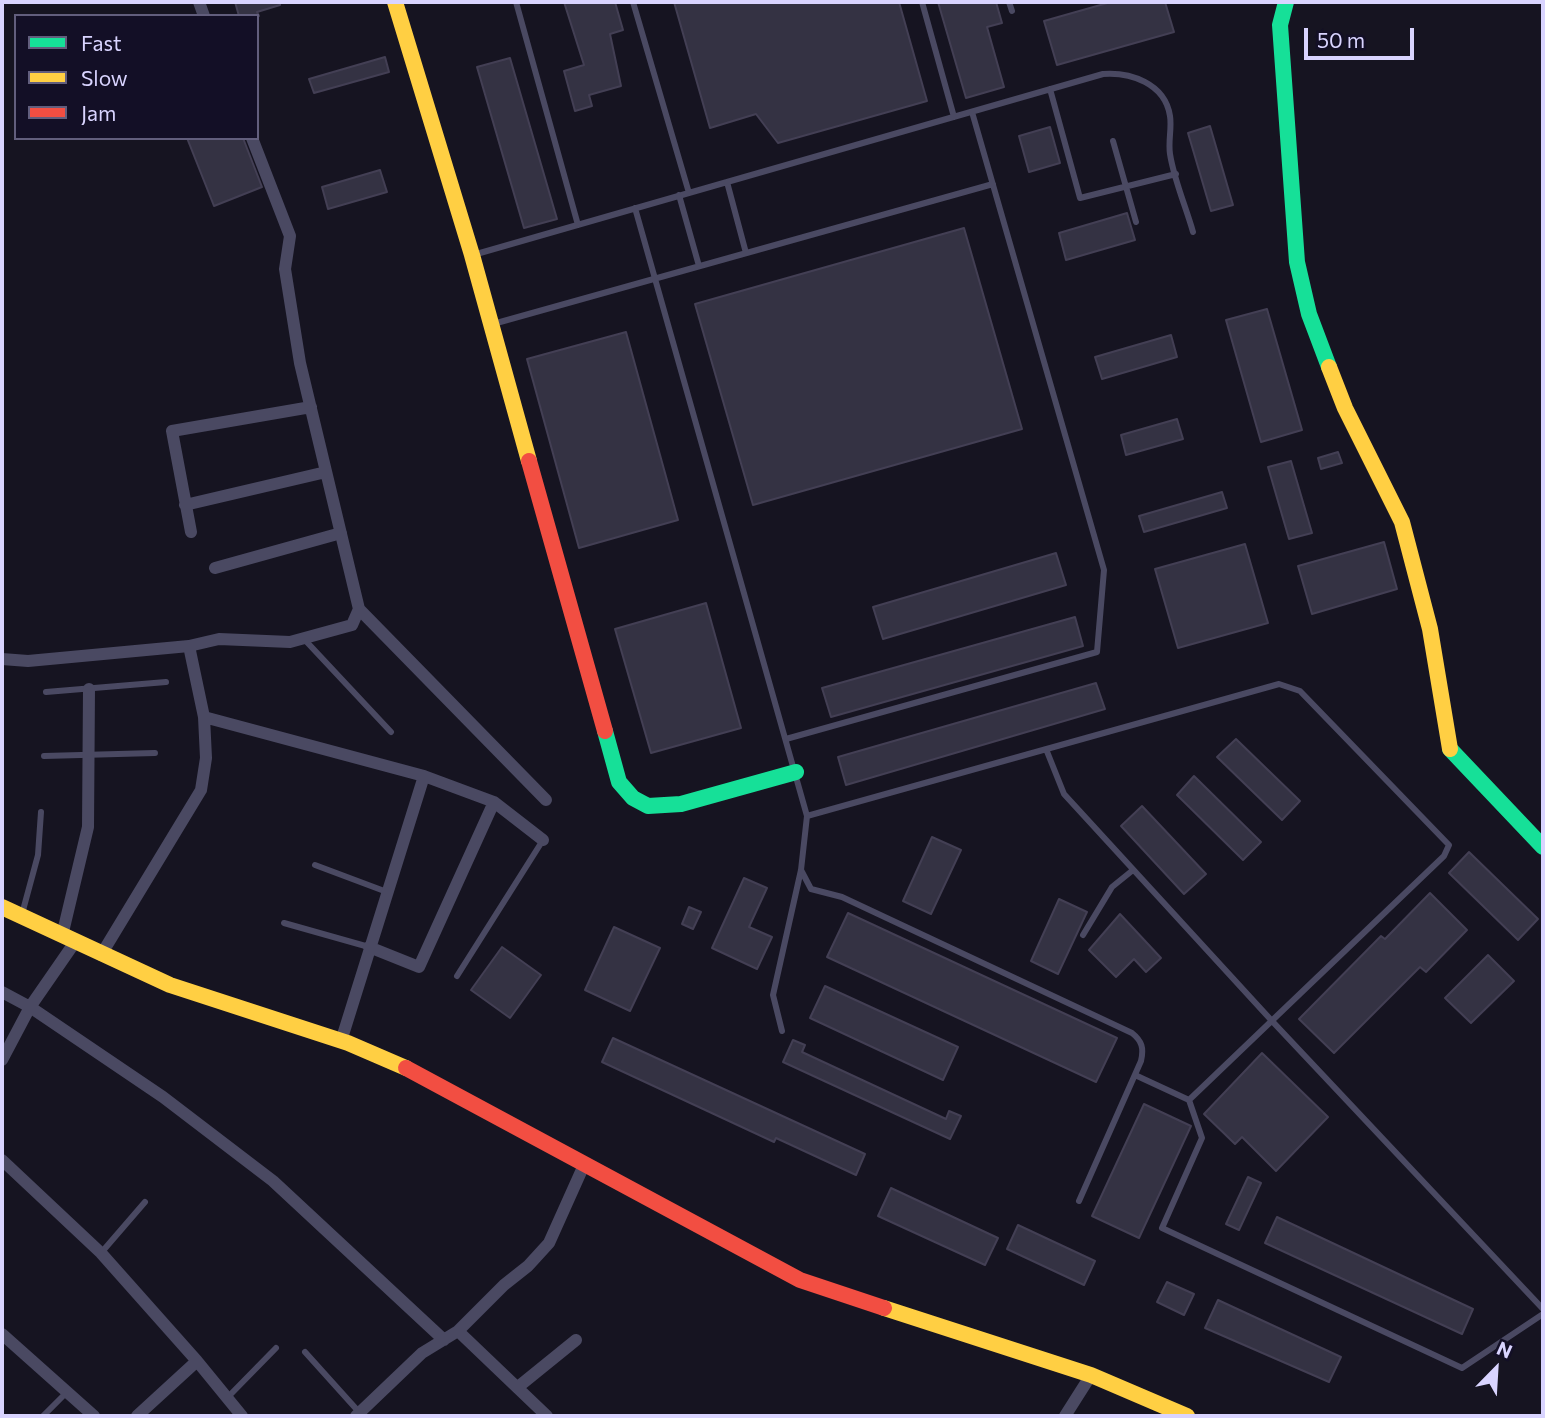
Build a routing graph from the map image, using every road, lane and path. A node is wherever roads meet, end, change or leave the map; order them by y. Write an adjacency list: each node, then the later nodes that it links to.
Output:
1 (395, 2): 24 (main road)
2 (516, 2): 21 (lane)
3 (632, 2): 17 (lane)
4 (922, 2): 10 (lane)
5 (1009, 2): 7 (lane)
6 (1286, 2): 55 (main road)
7 (1012, 11)
8 (1049, 89): 9 (lane); 13 (lane); 16 (lane)
9 (972, 112): 10 (lane); 15 (lane)
10 (954, 117): 14 (lane)
11 (253, 140): 28 (street)
12 (1114, 141): 16 (lane)
13 (1176, 174): 16 (lane); 22 (lane)
14 (727, 182): 17 (lane); 23 (lane)
15 (993, 184): 23 (lane); 43 (lane)
16 (1126, 187): 20 (lane)
17 (689, 193): 18 (lane)
18 (679, 195): 19 (lane); 25 (lane)
19 (635, 208): 21 (lane); 26 (lane)
20 (1136, 222)
21 (578, 225): 24 (lane)
22 (1194, 232)
23 (746, 253): 25 (lane)
24 (472, 255): 27 (main road)
25 (699, 266): 26 (lane)
26 (655, 279): 27 (lane); 43 (lane)
27 (492, 324): 48 (main road)
28 (311, 407): 29 (street); 30 (street)
29 (326, 472): 30 (street); 32 (street)
30 (185, 505): 31 (street)
31 (191, 532)
32 (341, 533): 33 (street); 34 (street)
33 (215, 568)
34 (359, 609): 35 (street); 50 (street)
35 (304, 639): 36 (street); 42 (lane)
36 (188, 646): 37 (street); 41 (street)
37 (2, 659)
38 (166, 682): 39 (lane)
39 (89, 689): 40 (lane); 46 (street)
40 (46, 692)
41 (204, 717): 49 (street); 66 (street)
42 (391, 732)
43 (786, 739): 48 (lane)
44 (1046, 749): 53 (lane); 58 (lane); 70 (lane)
45 (155, 753): 46 (lane)
46 (89, 754): 47 (lane); 64 (street)
47 (44, 756)
48 (796, 772): 53 (lane)
49 (424, 776): 51 (street); 59 (street)
50 (546, 800)
51 (494, 802): 54 (street); 65 (street)
52 (41, 813): 61 (lane)
53 (807, 816): 57 (lane)
54 (543, 840): 67 (lane)
55 (1543, 847)
56 (315, 865): 59 (lane)
57 (801, 870): 71 (lane); 74 (lane)
58 (1133, 870): 63 (lane); 70 (lane)
59 (387, 892): 65 (street)
60 (2, 907): 61 (main road)
61 (22, 916): 64 (main road)
62 (284, 923): 65 (lane)
63 (1083, 935)
64 (69, 939): 66 (main road); 69 (street)
65 (369, 947): 72 (street)
66 (101, 955): 72 (main road)
67 (457, 976)
68 (2, 992): 69 (street)
69 (30, 1007): 73 (street); 84 (street)
70 (1272, 1021): 75 (lane); 81 (lane)
71 (782, 1031)
72 (342, 1038): 77 (main road)
73 (2, 1060)
74 (1135, 1075): 75 (lane); 78 (lane)
75 (1189, 1100): 81 (lane)
76 (2, 1160): 80 (street)
77 (584, 1165): 82 (street); 89 (main road)
78 (1079, 1201)
79 (145, 1202): 80 (lane)
80 (100, 1253): 88 (street)
81 (1543, 1312)
82 (458, 1331): 84 (street); 90 (street)
83 (2, 1334): 91 (street)
84 (444, 1340): 93 (street)
85 (576, 1340): 90 (street)
86 (276, 1348): 92 (lane)
87 (305, 1352): 93 (lane)
88 (197, 1361): 92 (street); 96 (street)
89 (1091, 1375): 99 (street); 100 (main road)
90 (518, 1387): 98 (street)
91 (67, 1392): 94 (lane); 95 (street)
92 (227, 1398): 97 (street)
93 (360, 1415)
94 (43, 1416)
95 (94, 1416)
96 (136, 1416)
97 (242, 1416)
98 (547, 1416)
99 (1065, 1416)
100 (1187, 1416)

